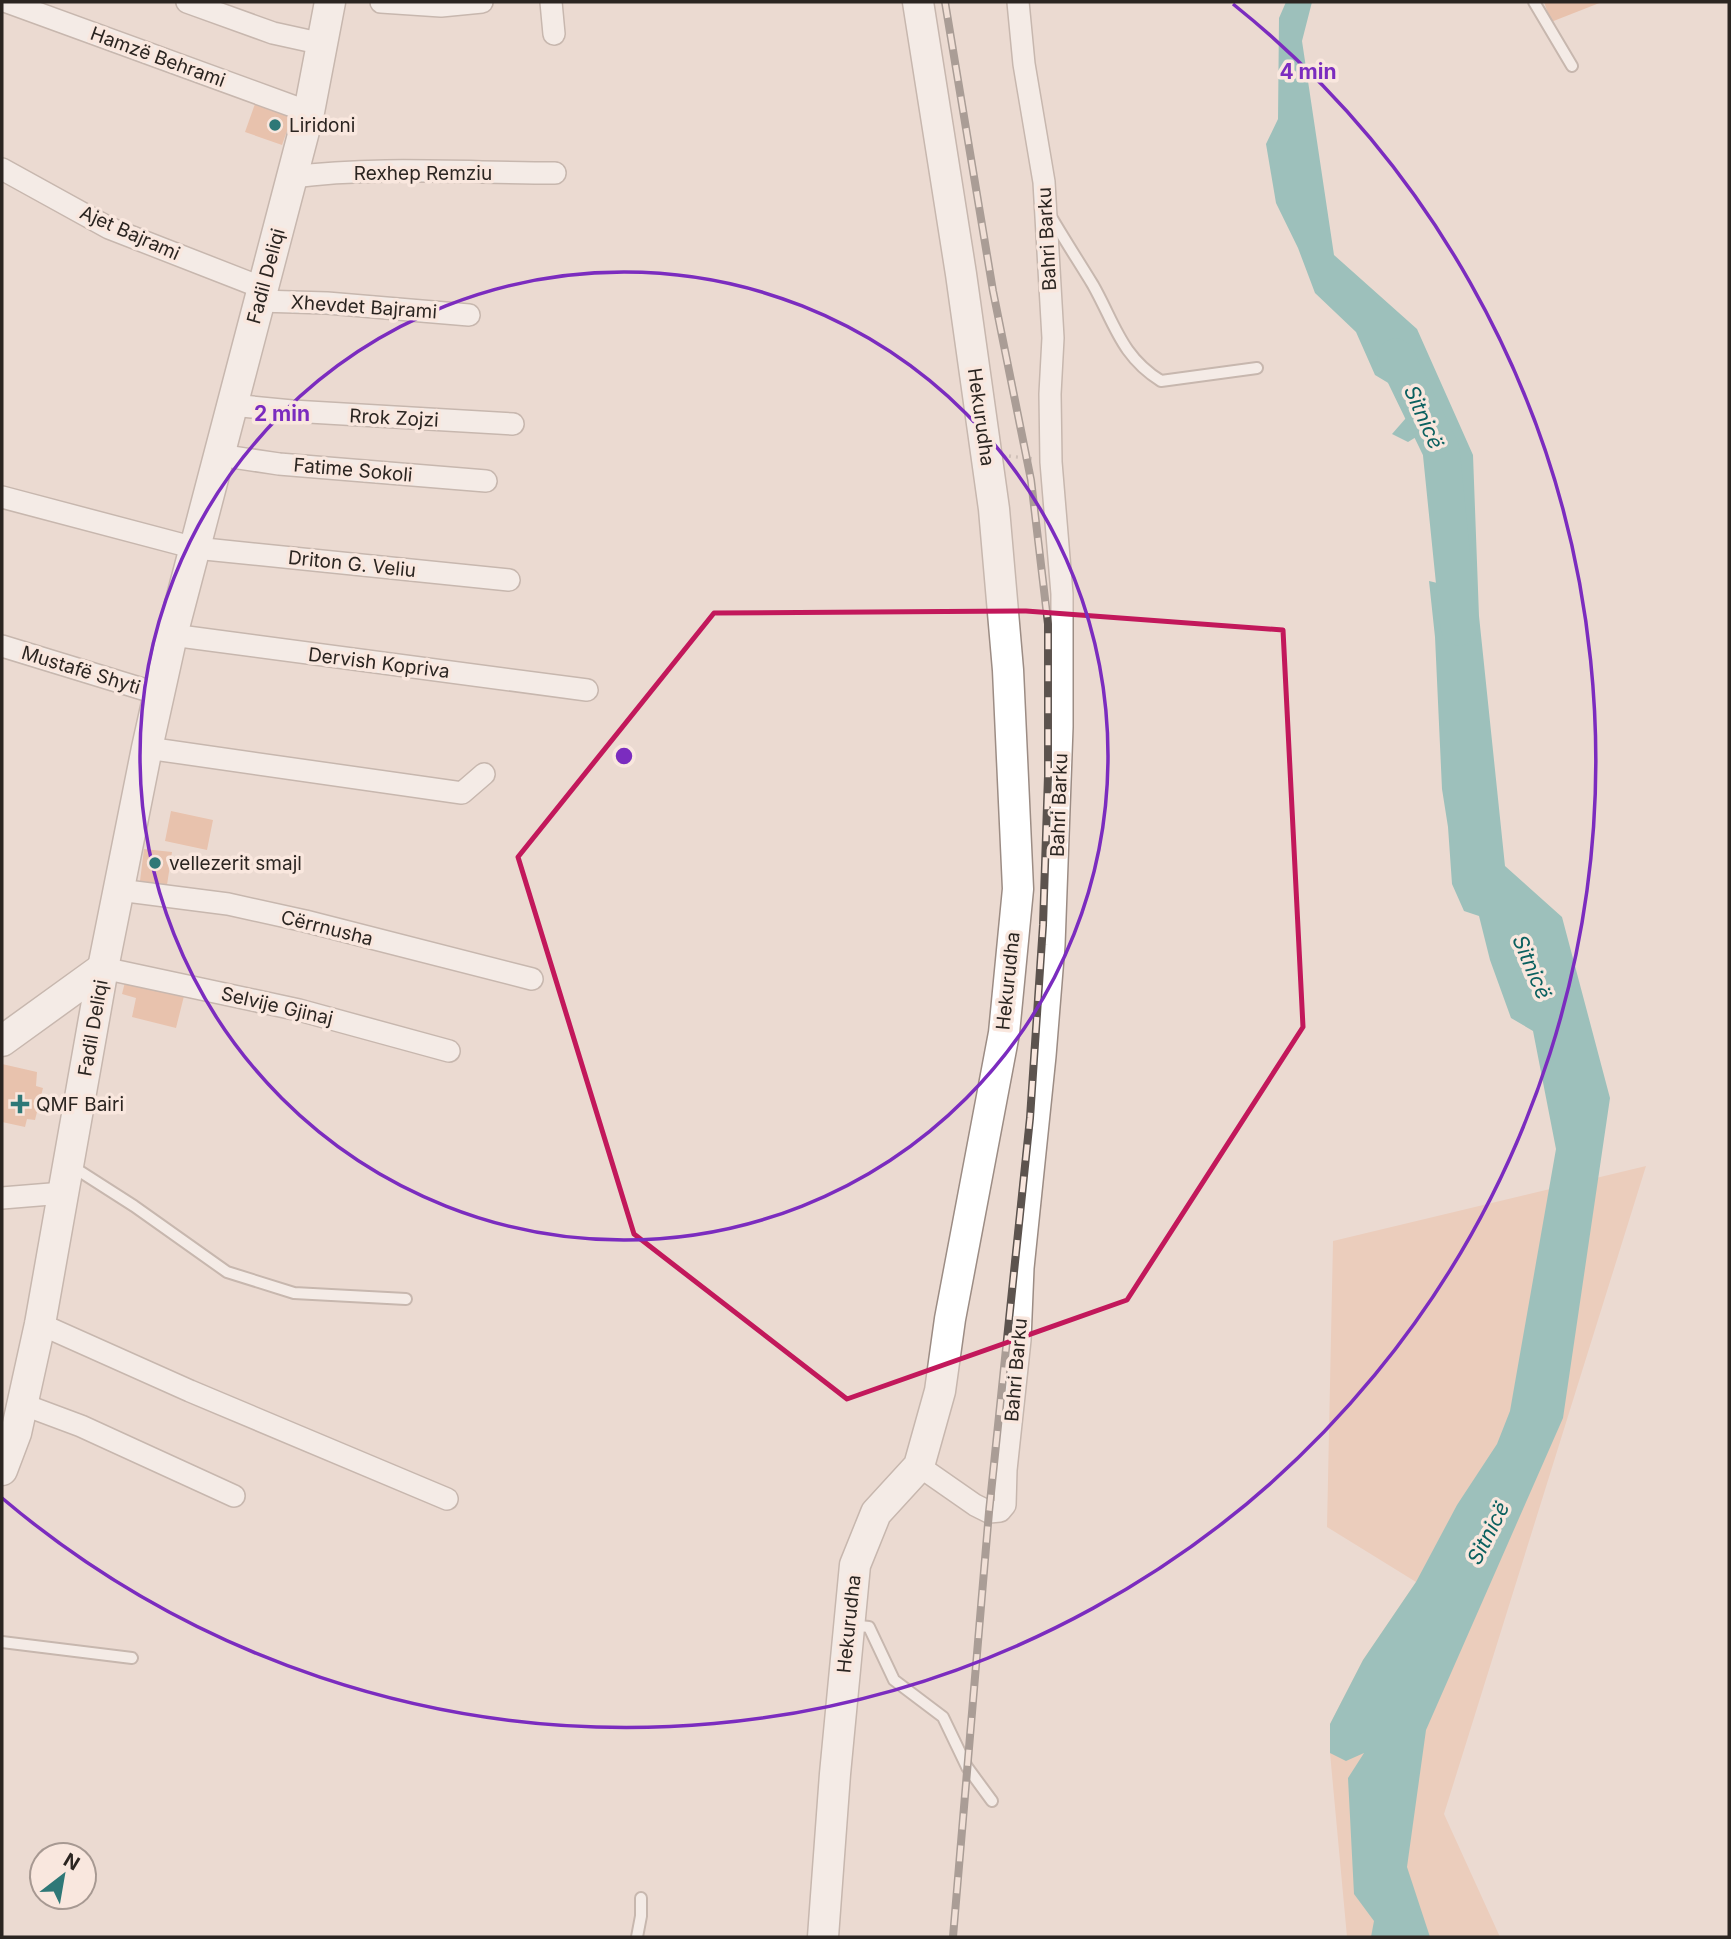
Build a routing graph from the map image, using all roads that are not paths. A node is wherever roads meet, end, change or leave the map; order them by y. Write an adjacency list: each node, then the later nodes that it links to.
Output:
1 (7, 2): 13 (street, Hamzë Behrami)
2 (187, 2): 11 (street)
3 (330, 2): 11 (main road, Fadil Deliqi)
4 (381, 2): 5 (street)
5 (482, 2)
6 (551, 2): 10 (street)
7 (918, 2): 44 (main road, Hekurudha)
8 (1018, 2): 17 (street, Bahri Barku)
9 (1534, 2): 12 (lane)
10 (554, 34)
11 (323, 44): 13 (main road, Fadil Deliqi)
12 (1572, 66)
13 (309, 112): 16 (main road, Fadil Deliqi)
14 (2, 169): 18 (street, Ajet Bajrami)
15 (555, 173): 16 (street, Rexhep Remziu)
16 (292, 177): 18 (main road, Fadil Deliqi)
17 (1045, 207): 20 (lane); 44 (street, Bahri Barku)
18 (261, 295): 19 (street, Xhevdet Bajrami); 21 (main road, Fadil Deliqi)
19 (468, 315)
20 (1256, 368)
21 (232, 405): 22 (street, Rrok Zojzi); 23 (main road, Fadil Deliqi)
22 (513, 424)
23 (219, 455): 24 (street, Fatime Sokoli); 26 (main road, Fadil Deliqi)
24 (486, 481)
25 (2, 497): 26 (street)
26 (195, 548): 27 (street, Driton G. Veliu); 28 (main road, Fadil Deliqi)
27 (509, 580)
28 (172, 635): 30 (street, Dervish Kopriva); 31 (main road, Fadil Deliqi)
29 (2, 646): 31 (street, Mustafë Shyti)
30 (587, 690)
31 (159, 694): 32 (main road, Fadil Deliqi)
32 (146, 748): 33 (street); 34 (main road, Fadil Deliqi)
33 (484, 774)
34 (119, 890): 35 (main road, Fadil Deliqi); 36 (street, Cërrnusha)
35 (103, 968): 37 (main road); 38 (street, Selvije Gjinaj); 39 (main road, Fadil Deliqi)
36 (532, 979)
37 (6, 1031)
38 (449, 1051)
39 (65, 1178): 40 (street); 41 (lane); 42 (main road, Fadil Deliqi)
40 (2, 1198)
41 (406, 1300)
42 (40, 1324): 43 (main road, Fadil Deliqi); 47 (street)
43 (22, 1404): 45 (main road, Fadil Deliqi); 46 (street)
44 (919, 1466): 48 (main road, Hekurudha)
45 (2, 1470)
46 (234, 1496)
47 (447, 1499)
48 (848, 1625): 51 (lane); 54 (main road, Hekurudha)
49 (2, 1642): 50 (lane)
50 (132, 1658)
51 (992, 1801)
52 (641, 1898): 53 (lane)
53 (637, 1937)
54 (822, 1937)

